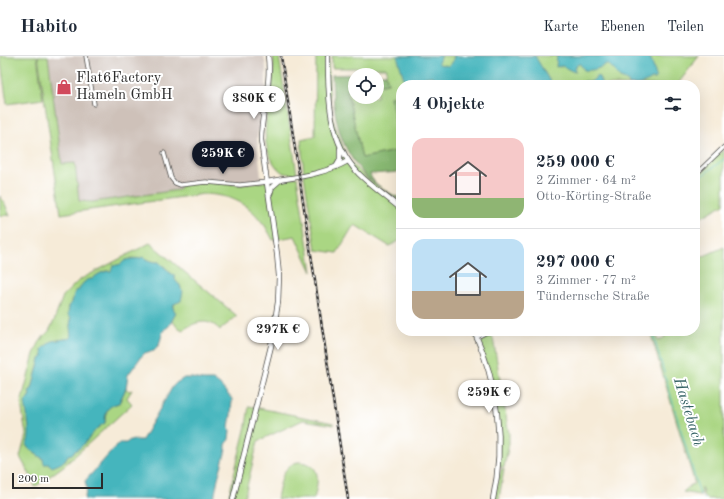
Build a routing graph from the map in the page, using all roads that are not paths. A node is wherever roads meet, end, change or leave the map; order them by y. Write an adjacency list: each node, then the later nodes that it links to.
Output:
1 (86, 56): 4 (street)
2 (268, 56): 12 (main road)
3 (328, 56): 6 (main road)
4 (94, 104)
5 (724, 147): 10 (street)
6 (340, 148): 8 (main road); 9 (main road)
7 (164, 153): 12 (street)
8 (348, 161): 9 (main road); 14 (main road)
9 (336, 168): 11 (main road)
10 (700, 170)
11 (280, 180): 12 (main road); 13 (main road)
12 (267, 182): 13 (main road)
13 (269, 200): 16 (main road)
14 (396, 204)
15 (477, 337): 17 (main road)
16 (233, 499)
17 (493, 499)

